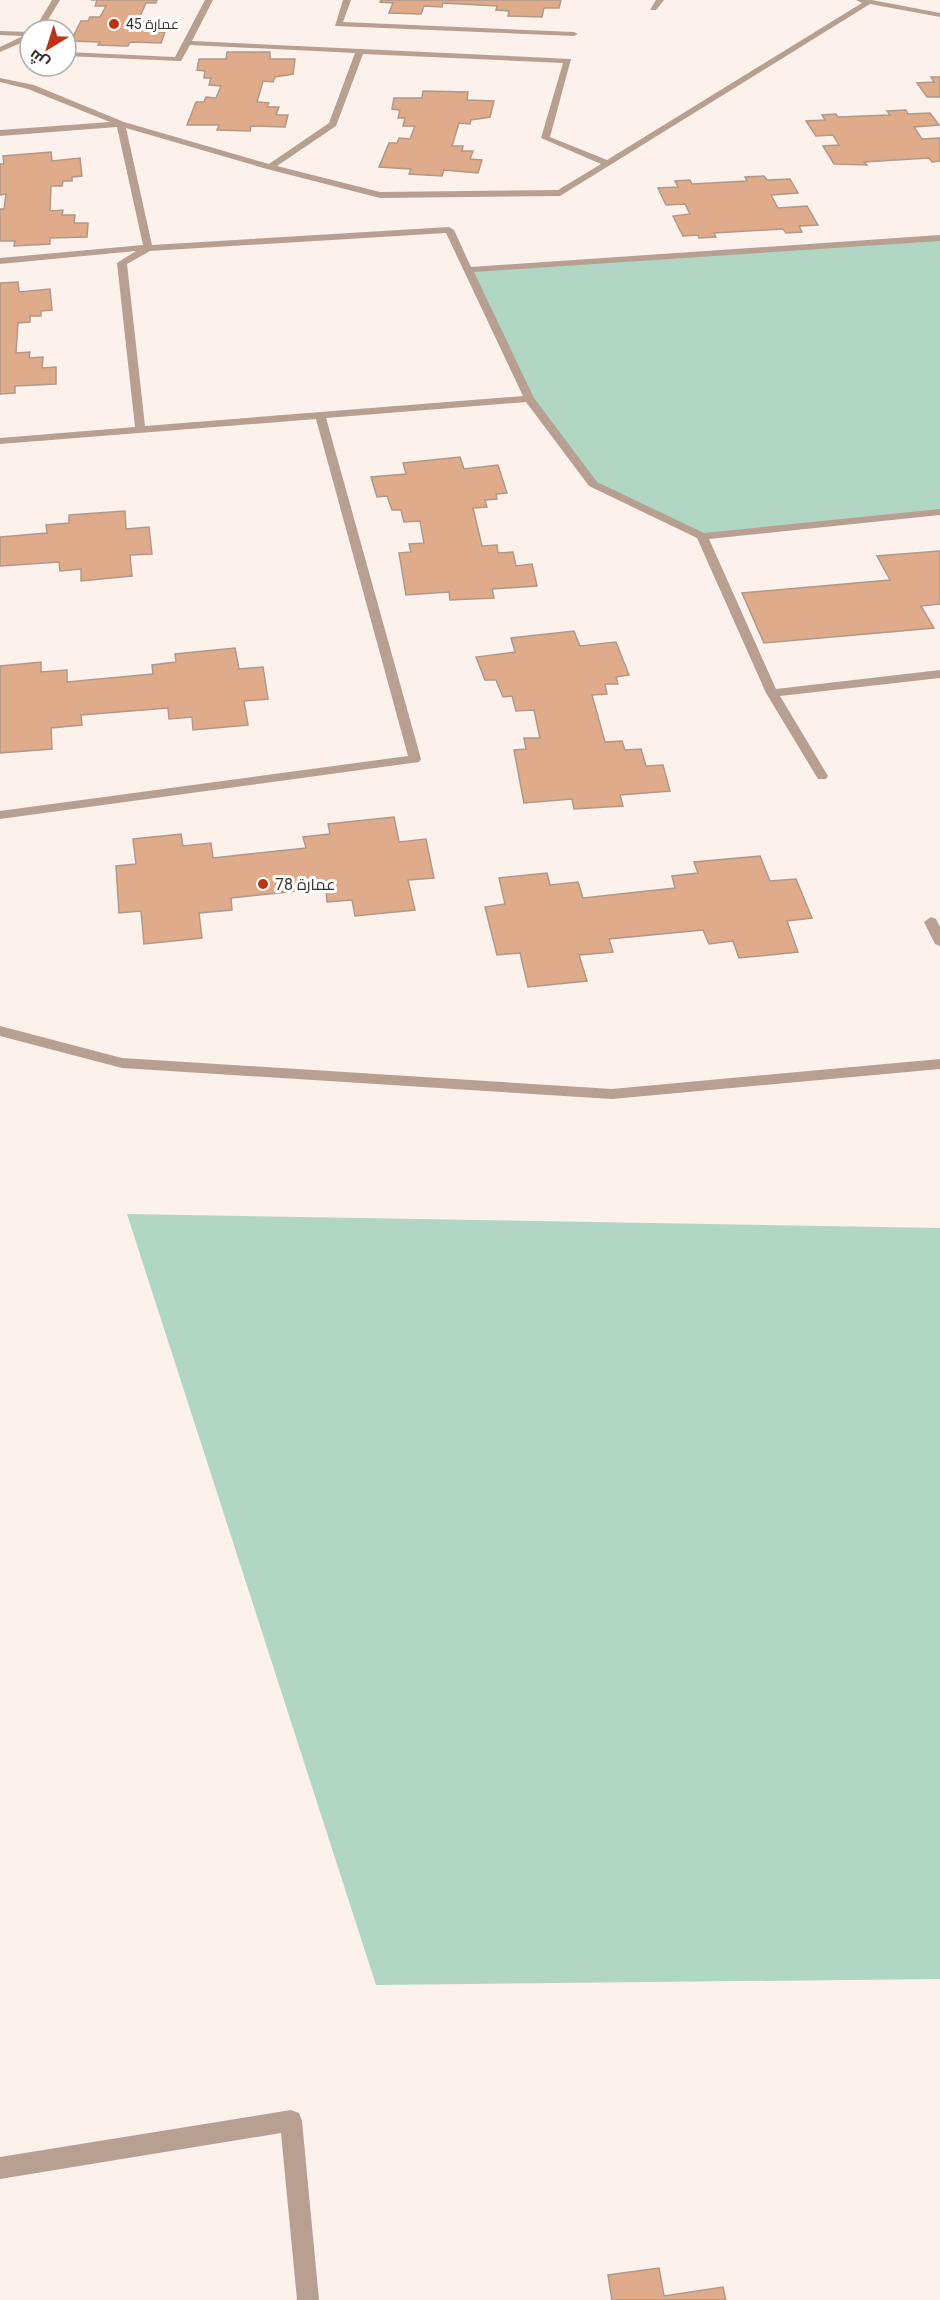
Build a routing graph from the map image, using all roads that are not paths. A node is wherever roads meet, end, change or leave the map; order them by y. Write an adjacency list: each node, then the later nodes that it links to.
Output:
1 (56, 0): 8 (street)
2 (208, 0): 13 (street)
3 (347, 0): 11 (street)
4 (660, 0): 6 (street)
5 (864, 1): 7 (street); 20 (street)
6 (653, 8)
7 (940, 15)
8 (45, 18)
9 (0, 33): 10 (street)
10 (18, 34)
11 (574, 34)
12 (18, 41): 14 (street)
13 (187, 42): 15 (street); 16 (street)
14 (0, 50)
15 (360, 51): 20 (street); 21 (street)
16 (78, 55)
17 (0, 80): 18 (street)
18 (121, 124): 19 (street); 21 (street); 23 (street)
19 (0, 133)
20 (607, 164): 21 (street)
21 (270, 167)
22 (940, 238): 25 (street)
23 (148, 248): 24 (street); 25 (street); 28 (street)
24 (0, 261)
25 (468, 270): 26 (street)
26 (529, 399): 27 (street); 31 (street)
27 (320, 415): 28 (street); 35 (street)
28 (140, 430): 29 (street)
29 (0, 441)
30 (940, 512): 31 (street)
31 (702, 536): 33 (street)
32 (940, 674): 33 (street)
33 (772, 693): 34 (street)
34 (822, 776)
35 (0, 815)
36 (931, 922): 37 (street)
37 (940, 941)
38 (0, 1031): 39 (street)
39 (940, 1064)
40 (0, 2168): 41 (street)
41 (308, 2300)

